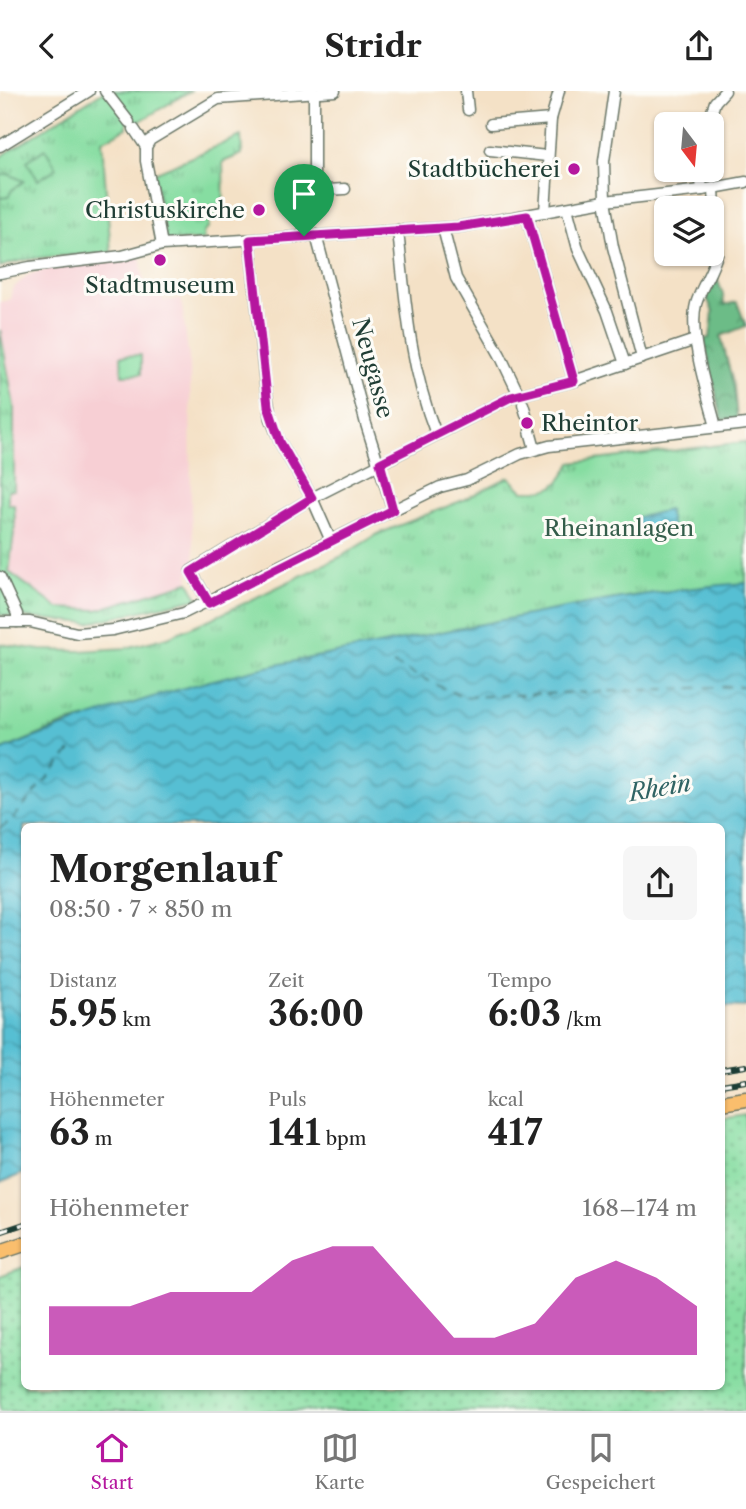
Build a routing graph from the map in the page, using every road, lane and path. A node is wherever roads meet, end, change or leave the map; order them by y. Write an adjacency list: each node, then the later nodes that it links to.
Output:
1 (89, 91): 15 (street)
2 (106, 91): 16 (street)
3 (220, 91): 10 (street)
4 (335, 91): 9 (street)
5 (466, 91): 11 (street)
6 (559, 91): 13 (street)
7 (614, 91): 25 (street)
8 (725, 91): 12 (street)
9 (314, 92): 10 (street); 24 (street)
10 (204, 106): 16 (street)
11 (468, 110)
12 (712, 112)
13 (551, 119): 14 (street); 18 (street)
14 (491, 124)
15 (0, 146)
16 (146, 147): 34 (street)
17 (490, 150): 18 (street)
18 (547, 156): 27 (street)
19 (701, 182): 23 (street)
20 (746, 182): 21 (street)
21 (714, 188): 23 (street); 36 (street)
22 (345, 189): 24 (street)
23 (702, 190): 25 (street)
24 (309, 191): 31 (street)
25 (605, 201): 26 (street); 37 (street)
26 (567, 208): 27 (street); 38 (street)
27 (545, 212): 28 (street)
28 (527, 216): 29 (street); 39 (street)
29 (443, 228): 30 (street); 40 (street)
30 (398, 230): 32 (street); 44 (street)
31 (304, 236): 32 (street); 33 (street)
32 (316, 236): 46 (street, Neugasse)
33 (250, 240): 34 (street); 47 (street)
34 (162, 245): 35 (street)
35 (0, 273)
36 (695, 340): 37 (street); 42 (street)
37 (642, 358): 38 (street)
38 (625, 364): 39 (street)
39 (574, 381): 40 (street)
40 (522, 402): 44 (street)
41 (746, 424): 42 (street)
42 (716, 428): 45 (street)
43 (530, 431): 45 (street)
44 (436, 434): 46 (street)
45 (535, 449): 48 (street)
46 (380, 463): 47 (street); 48 (street, Neugasse)
47 (312, 498): 49 (street); 51 (street)
48 (393, 510): 49 (street)
49 (331, 541): 51 (street)
50 (0, 577): 53 (street)
51 (209, 603): 53 (street)
52 (0, 622): 53 (street)
53 (17, 622)
54 (746, 1099): 55 (main road)
55 (725, 1102)
56 (21, 1245): 57 (main road)
57 (0, 1252)

